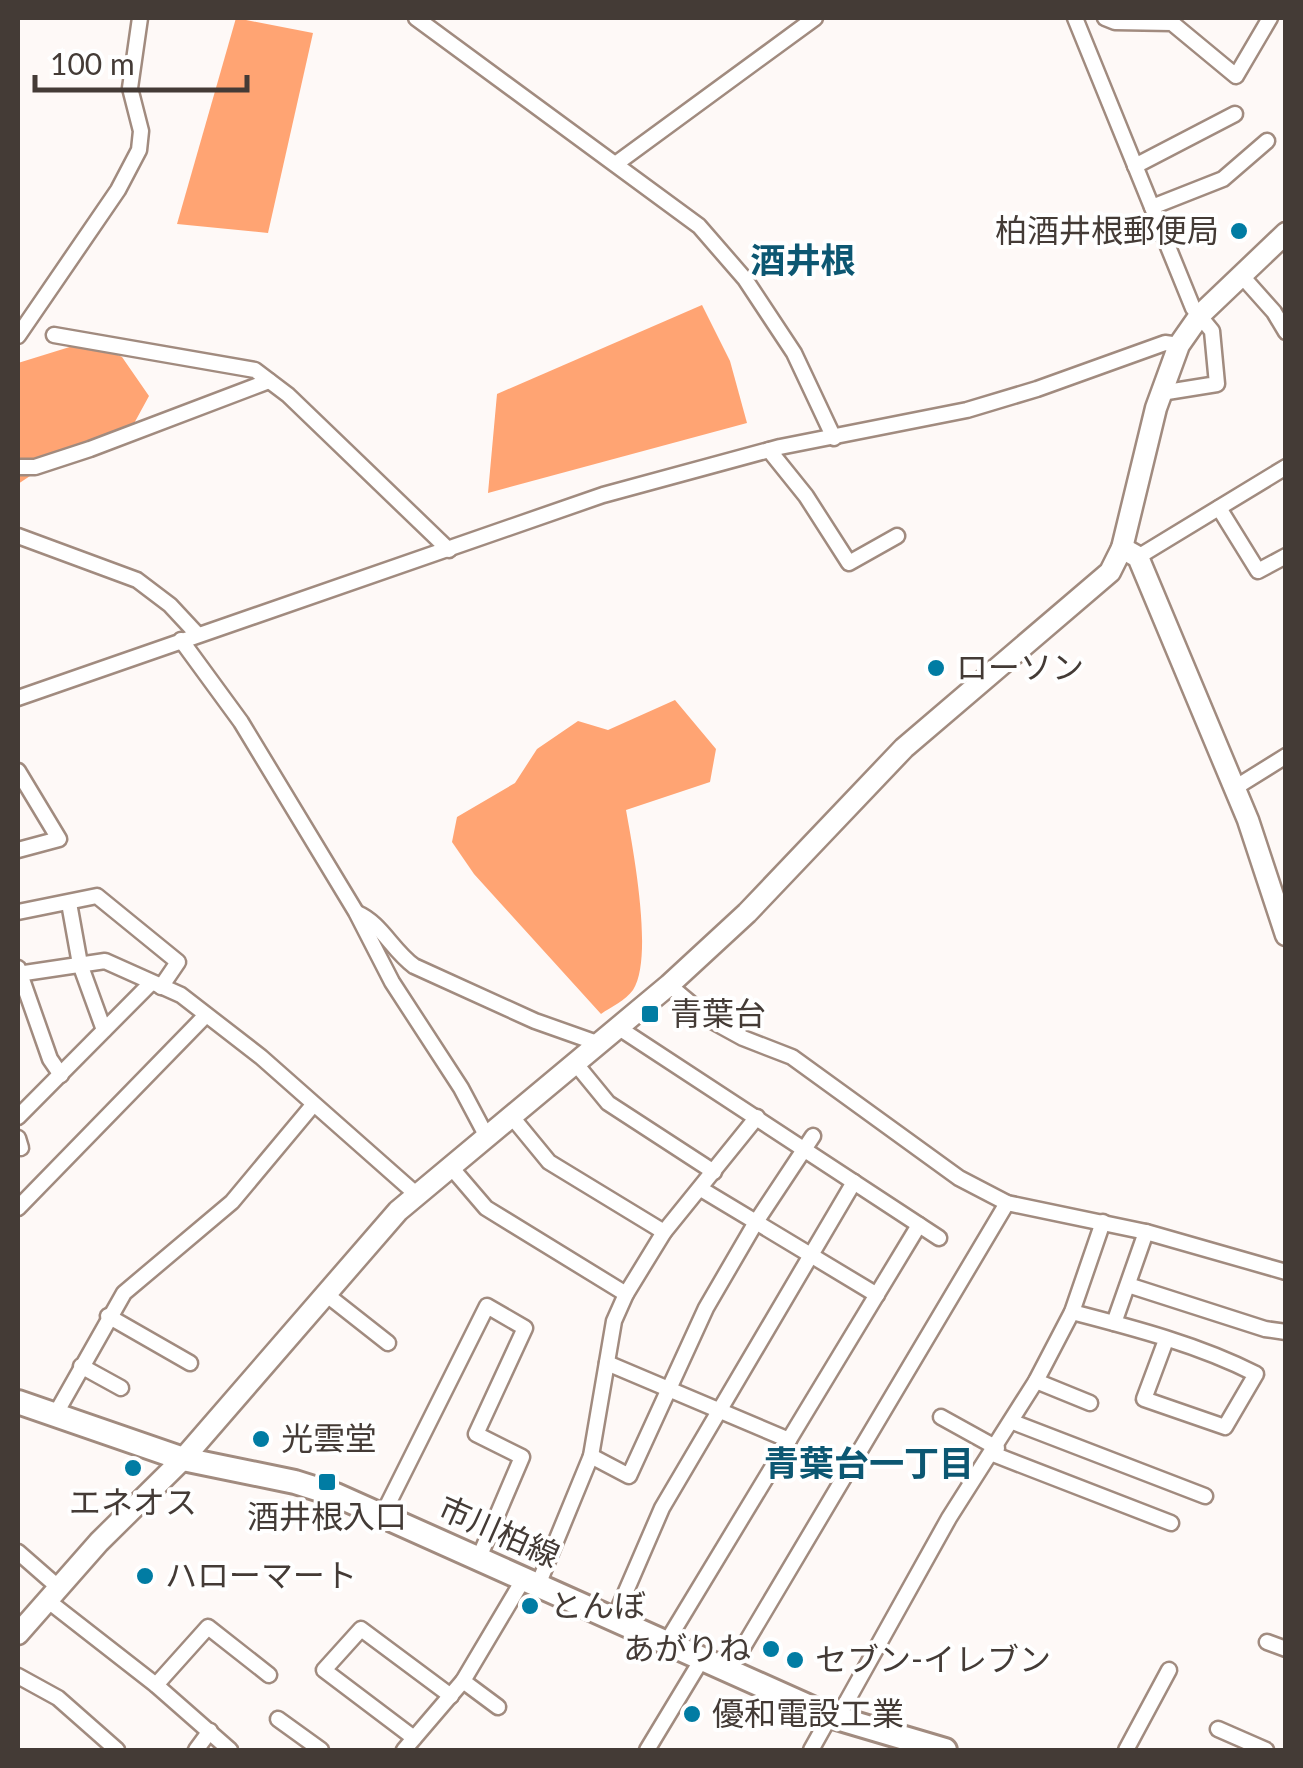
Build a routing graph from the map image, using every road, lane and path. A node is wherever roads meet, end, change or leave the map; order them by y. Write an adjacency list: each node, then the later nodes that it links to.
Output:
1 (140, 18): 17 (street)
2 (416, 18): 9 (street)
3 (815, 18): 9 (street)
4 (1075, 18): 10 (street)
5 (1105, 18): 6 (street)
6 (1270, 18)
7 (1235, 114): 10 (street)
8 (1267, 140): 11 (street)
9 (617, 163): 21 (street)
10 (1135, 166): 11 (street)
11 (1152, 206): 14 (street)
12 (1286, 233): 13 (street)
13 (1241, 275): 14 (street); 15 (street)
14 (1200, 315): 18 (street); 20 (street)
15 (1286, 332)
16 (54, 335): 19 (street)
17 (18, 336)
18 (1179, 344): 20 (street); 21 (street)
19 (269, 381): 23 (street); 28 (street)
20 (1160, 393): 29 (street)
21 (834, 438): 22 (street)
22 (769, 450): 27 (street); 28 (street)
23 (18, 467)
24 (1286, 467): 25 (street)
25 (1219, 508): 29 (street); 30 (street)
26 (18, 536): 31 (street)
27 (897, 536)
28 (449, 550): 31 (street)
29 (1130, 553): 36 (street); 45 (street)
30 (1286, 556)
31 (197, 634): 32 (street)
32 (181, 640): 33 (street); 40 (street)
33 (18, 698)
34 (1286, 756): 36 (street)
35 (18, 771): 37 (street)
36 (1233, 789): 41 (street)
37 (18, 850)
38 (69, 903): 39 (street); 42 (street); 44 (street)
39 (18, 912)
40 (356, 912): 49 (street); 56 (street)
41 (1286, 935)
42 (80, 964): 43 (street); 44 (street); 48 (street)
43 (18, 972): 51 (street)
44 (156, 985): 46 (street); 48 (street)
45 (669, 985): 47 (street); 63 (street)
46 (206, 1015): 52 (street); 64 (street)
47 (619, 1028): 49 (street); 55 (street)
48 (104, 1030): 51 (street)
49 (600, 1044): 50 (street)
50 (576, 1064): 54 (street); 59 (street)
51 (61, 1075): 53 (street)
52 (314, 1105): 62 (street); 78 (street)
53 (18, 1117)
54 (512, 1117): 56 (street); 68 (street)
55 (757, 1117): 57 (street); 59 (street)
56 (487, 1137): 58 (street)
57 (808, 1142): 60 (street); 65 (street)
58 (450, 1166): 62 (street); 74 (street)
59 (714, 1172): 61 (street)
60 (854, 1182): 67 (street); 71 (street)
61 (701, 1189): 65 (street); 68 (street)
62 (416, 1194): 75 (street)
63 (1007, 1203): 66 (street); 113 (street)
64 (18, 1208)
65 (756, 1222): 71 (street); 88 (street)
66 (1104, 1222): 69 (street); 77 (street)
67 (918, 1225): 70 (street); 76 (street)
68 (664, 1232): 74 (street)
69 (1146, 1232): 72 (street); 73 (street)
70 (939, 1238)
71 (811, 1256): 76 (street); 91 (street)
72 (1286, 1272)
73 (1128, 1285): 79 (street); 80 (street)
74 (626, 1294): 84 (street)
75 (327, 1295): 82 (street); 98 (street)
76 (877, 1295): 95 (street)
77 (1072, 1312): 79 (street); 86 (street)
78 (108, 1316): 83 (street); 85 (street)
79 (1114, 1323): 81 (street)
80 (1286, 1332)
81 (1166, 1340): 81 (street)
82 (388, 1342)
83 (190, 1363)
84 (607, 1363): 88 (street); 97 (street)
85 (81, 1366): 87 (street); 92 (street)
86 (1036, 1380): 90 (street); 94 (street)
87 (120, 1388)
88 (670, 1390): 91 (street); 97 (street)
89 (18, 1403): 92 (main road, 市川柏線)
90 (1090, 1403)
91 (721, 1412): 95 (street); 106 (street)
92 (55, 1415): 98 (main road, 市川柏線)
93 (941, 1417): 96 (street)
94 (1013, 1422): 96 (street); 99 (street)
95 (790, 1440): 109 (street)
96 (995, 1451): 101 (street); 121 (street)
97 (592, 1456): 104 (street)
98 (183, 1458): 100 (main road, 市川柏線); 105 (street)
99 (1205, 1496)
100 (382, 1516): 103 (main road, 市川柏線); 103 (street)
101 (1170, 1523)
102 (18, 1552): 105 (street)
103 (478, 1560): 104 (main road, 市川柏線)
104 (530, 1583): 106 (main road, 市川柏線); 116 (street)
105 (53, 1594): 107 (street); 117 (street)
106 (614, 1619): 109 (main road, 市川柏線)
107 (18, 1634)
108 (1266, 1642): 110 (street)
109 (666, 1643): 111 (main road, 市川柏線)
110 (1286, 1648)
111 (702, 1659): 113 (main road, 市川柏線); 129 (street)
112 (1170, 1670): 132 (street)
113 (729, 1671): 121 (main road, 市川柏線)
114 (269, 1675): 117 (street)
115 (18, 1676): 125 (street)
116 (463, 1681): 118 (street); 119 (street)
117 (156, 1685): 123 (street)
118 (450, 1696): 124 (street); 124 (street)
119 (498, 1708)
120 (278, 1718): 128 (street)
121 (833, 1718): 130 (street); 131 (main road, 市川柏線)
122 (1218, 1729): 133 (street)
123 (210, 1731): 126 (street); 127 (street)
124 (409, 1744)
125 (118, 1750)
126 (196, 1750)
127 (230, 1750)
128 (321, 1750)
129 (647, 1750)
130 (811, 1750)
131 (937, 1750)
132 (1126, 1750)
133 (1266, 1750)

